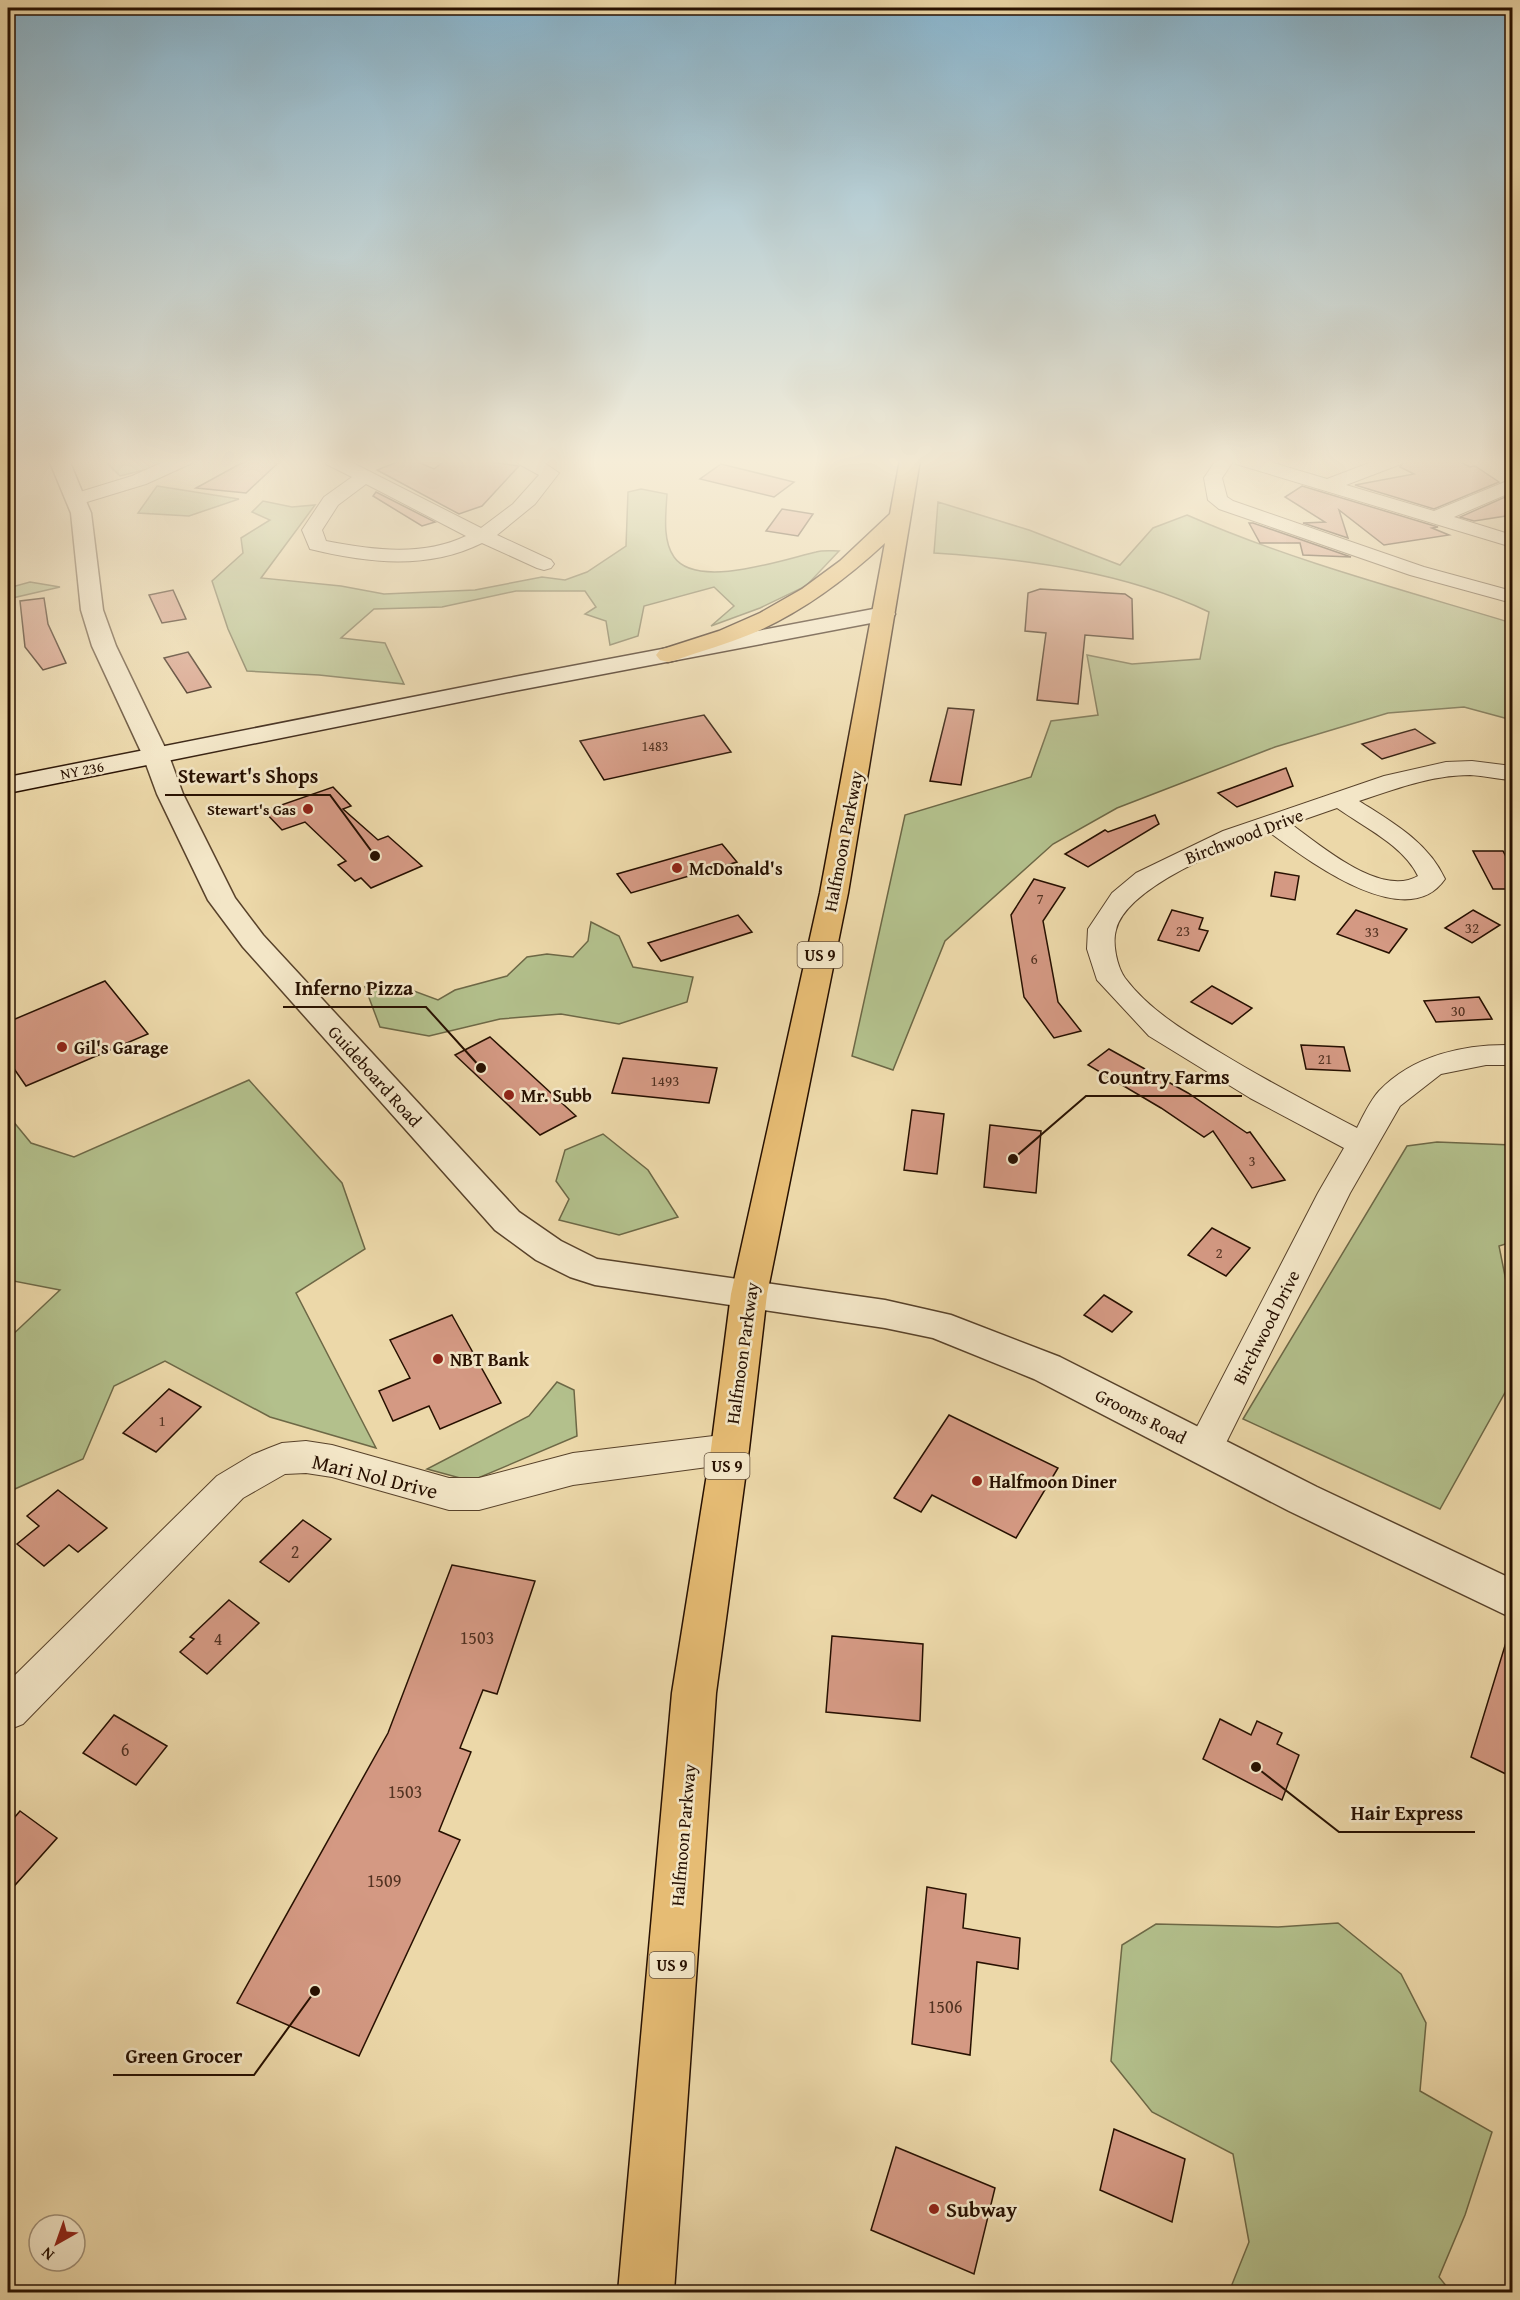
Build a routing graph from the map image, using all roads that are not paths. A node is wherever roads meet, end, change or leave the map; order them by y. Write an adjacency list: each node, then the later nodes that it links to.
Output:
1 (87, 567): 8 (street, Guideboard Road)
2 (847, 567): 7 (main road)
3 (892, 567): 6 (main road, Halfmoon Parkway / US 9)
4 (1407, 567): 5 (street)
5 (1512, 597)
6 (884, 614): 7 (street, NY 236); 15 (main road, Halfmoon Parkway / US 9)
7 (668, 655): 8 (street, NY 236)
8 (156, 756): 10 (street, NY 236 / NY 236); 15 (street, Guideboard Road)
9 (1512, 773): 11 (street, Birchwood Drive)
10 (8, 785)
11 (1340, 799): 12 (street, Birchwood Drive); 12 (street)
12 (1274, 824): 14 (street, Birchwood Drive)
13 (1512, 1055): 14 (street, Birchwood Drive)
14 (1364, 1145): 16 (street, Birchwood Drive)
15 (749, 1294): 16 (street, Grooms Road); 17 (main road, Halfmoon Parkway / US 9)
16 (1205, 1448): 18 (street, Grooms Road)
17 (730, 1449): 19 (street, Mari Nol Drive); 20 (main road, Halfmoon Parkway / US 9)
18 (1512, 1599)
19 (8, 1710)
20 (646, 2292)

